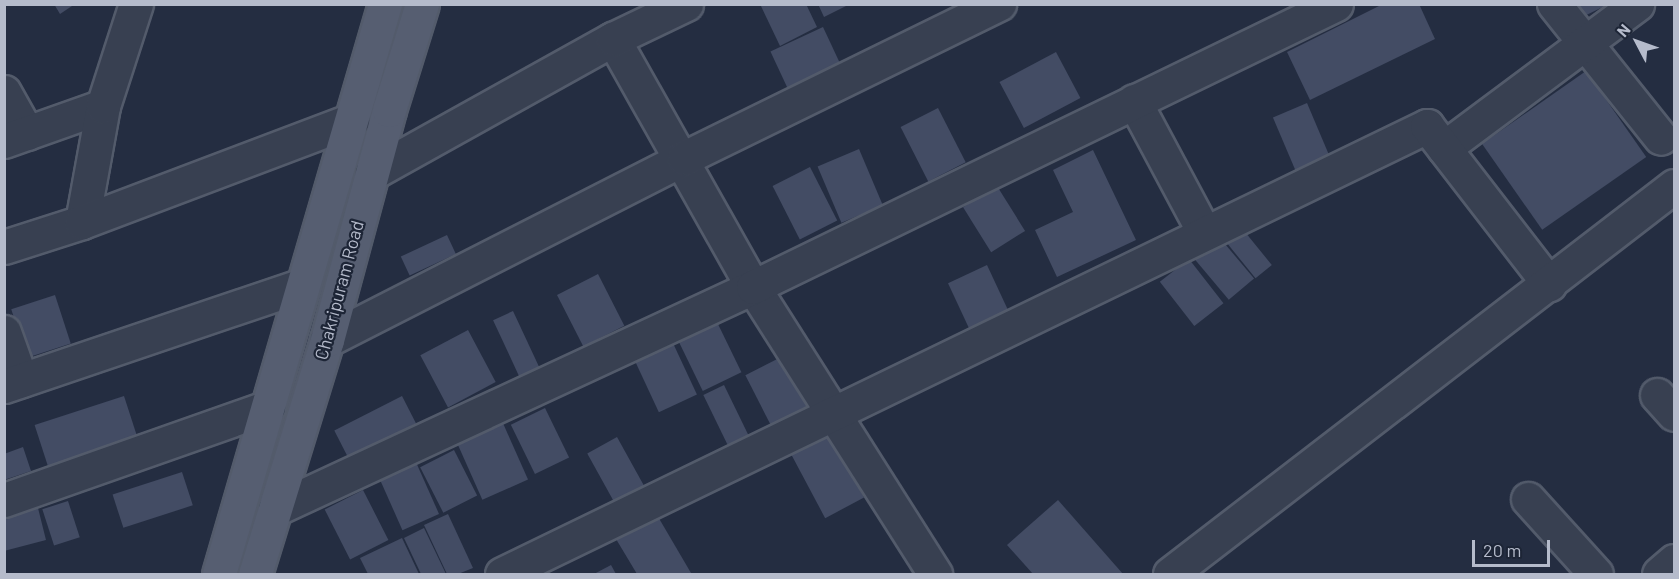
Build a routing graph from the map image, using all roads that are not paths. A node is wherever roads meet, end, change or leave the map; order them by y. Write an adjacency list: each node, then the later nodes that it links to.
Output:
1 (136, 4): 13 (street)
2 (386, 4): 14 (main road, Chakripuram Road)
3 (422, 4): 19 (main road, Chakripuram Road)
4 (686, 4): 9 (street)
5 (999, 4): 18 (street)
6 (1336, 4): 12 (street)
7 (1554, 4): 10 (street)
8 (1637, 4): 10 (street)
9 (613, 39): 18 (street); 19 (street)
10 (1585, 45): 16 (street); 17 (street)
11 (4, 92): 15 (street)
12 (1134, 101): 22 (street); 26 (street)
13 (103, 106): 15 (street); 21 (street)
14 (352, 120): 21 (street); 25 (main road, Chakripuram Road)
15 (16, 137)
16 (1661, 138)
17 (1444, 148): 22 (street); 24 (street)
18 (684, 158): 26 (street); 28 (street)
19 (372, 173): 28 (main road, Chakripuram Road)
20 (1674, 186): 24 (street)
21 (82, 222): 23 (street)
22 (1204, 232): 31 (street)
23 (4, 247)
24 (1548, 284): 40 (street)
25 (302, 285): 29 (street); 30 (main road, Chakripuram Road)
26 (753, 287): 31 (street); 34 (street)
27 (4, 332): 29 (street)
28 (327, 340): 34 (main road, Chakripuram Road)
29 (13, 383)
30 (268, 407): 33 (street); 36 (main road, Chakripuram Road)
31 (837, 415): 38 (street); 39 (street)
32 (1528, 498): 41 (street)
33 (4, 500)
34 (275, 509): 37 (main road, Chakripuram Road)
35 (1674, 561): 42 (street)
36 (219, 574)
37 (255, 574)
38 (502, 574)
39 (935, 574)
40 (1170, 574)
41 (1596, 574)
42 (1659, 574)

